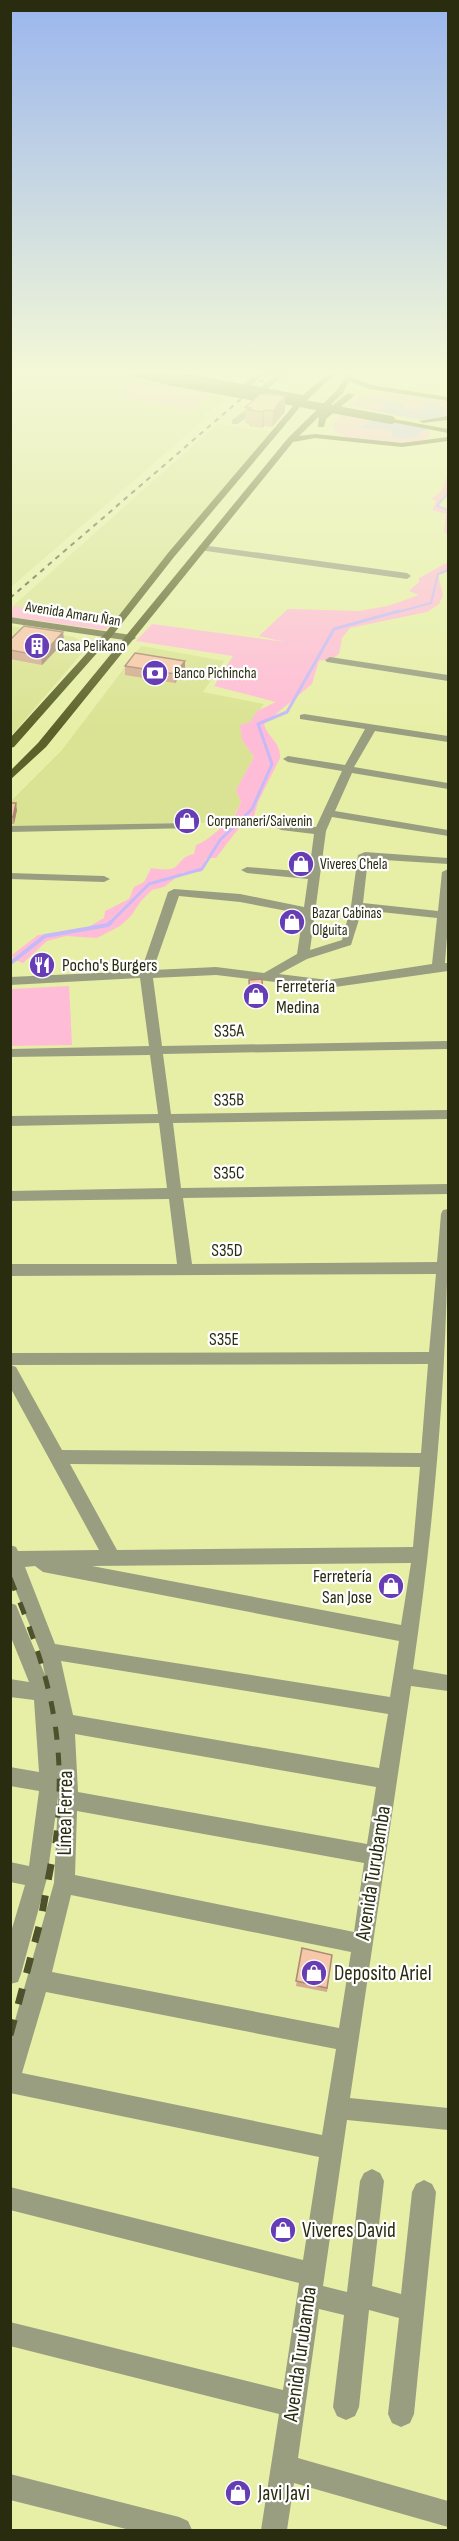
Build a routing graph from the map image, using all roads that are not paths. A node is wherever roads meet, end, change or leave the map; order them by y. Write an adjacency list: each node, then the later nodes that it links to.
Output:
1 (223, 493): 7 (main road)
2 (248, 493): 3 (main road)
3 (202, 548): 4 (street); 8 (main road)
4 (407, 576)
5 (10, 620): 7 (main road, Avenida Amaru Ñan)
6 (10, 626): 7 (main road, Avenida Amaru Ñan)
7 (107, 637): 8 (main road, Avenida Amaru Ñan); 14 (main road)
8 (129, 641): 17 (main road)
9 (330, 660): 10 (street)
10 (448, 678)
11 (304, 717): 12 (street)
12 (371, 728): 13 (street); 16 (street)
13 (448, 739)
14 (10, 745)
15 (288, 759): 16 (street)
16 (348, 769): 18 (street); 19 (street)
17 (10, 777)
18 (448, 786)
19 (327, 813): 23 (street); 24 (street)
20 (191, 826): 22 (street)
21 (280, 827): 23 (street)
22 (10, 829)
23 (320, 831): 29 (street)
24 (448, 833)
25 (448, 861): 31 (street)
26 (247, 870): 29 (street)
27 (448, 872): 33 (street)
28 (10, 876): 30 (street)
29 (314, 876): 32 (street)
30 (105, 879)
31 (357, 906): 33 (street); 34 (street)
32 (308, 910): 34 (street); 36 (street)
33 (445, 915): 35 (street)
34 (303, 956): 37 (street)
35 (443, 967): 37 (street)
36 (146, 974): 37 (street); 38 (street); 40 (street)
37 (267, 976)
38 (10, 981)
39 (448, 1045): 40 (street, S35A)
40 (156, 1050): 41 (street, S35A); 43 (street)
41 (10, 1053)
42 (448, 1114): 43 (street, S35B)
43 (165, 1119): 44 (street, S35B); 46 (street)
44 (10, 1122)
45 (448, 1189): 46 (street, S35C)
46 (174, 1193): 47 (street, S35C); 50 (street)
47 (10, 1196)
48 (448, 1214): 49 (street, Avenida Turubamba)
49 (444, 1268): 50 (street, S35D); 52 (street, Avenida Turubamba)
50 (185, 1269): 51 (street, S35D)
51 (10, 1270)
52 (437, 1358): 53 (street, S35E); 56 (street, Avenida Turubamba)
53 (10, 1359)
54 (10, 1371): 55 (street)
55 (58, 1457): 56 (street); 59 (street)
56 (429, 1460): 57 (street, Avenida Turubamba)
57 (421, 1555): 59 (street); 61 (street, Avenida Turubamba)
58 (11, 1557): 59 (street); 61 (street); 62 (street, Línea Ferrea)
59 (112, 1557)
60 (10, 1611): 66 (street, Línea Ferrea)
61 (409, 1635): 63 (street, Avenida Turubamba)
62 (49, 1651): 67 (street); 68 (street, Línea Ferrea)
63 (402, 1676): 64 (street); 67 (street, Avenida Turubamba)
64 (448, 1683)
65 (10, 1688): 66 (street)
66 (43, 1693): 71 (street, Línea Ferrea)
67 (398, 1707): 70 (street, Avenida Turubamba)
68 (65, 1724): 70 (street); 72 (street, Línea Ferrea)
69 (10, 1776): 71 (street)
70 (387, 1779): 73 (street, Avenida Turubamba)
71 (50, 1784): 75 (street, Línea Ferrea)
72 (68, 1800): 73 (street); 76 (street, Línea Ferrea)
73 (375, 1855): 77 (street, Avenida Turubamba)
74 (10, 1872): 75 (street)
75 (37, 1878): 78 (street, Línea Ferrea)
76 (63, 1883): 77 (street); 79 (street, Línea Ferrea)
77 (362, 1944): 80 (street, Avenida Turubamba)
78 (10, 1974)
79 (39, 1980): 80 (street); 81 (street, Línea Ferrea)
80 (347, 2040): 83 (street, Avenida Turubamba)
81 (10, 2075)
82 (10, 2082): 85 (street)
83 (338, 2108): 84 (street); 85 (street, Avenida Turubamba)
84 (448, 2119)
85 (332, 2148): 89 (street, Avenida Turubamba)
86 (372, 2181): 90 (street)
87 (424, 2192): 91 (street)
88 (10, 2198): 89 (street)
89 (310, 2284): 90 (street); 93 (street, Avenida Turubamba)
90 (359, 2301): 91 (street); 94 (street)
91 (412, 2309): 95 (street)
92 (10, 2334): 93 (street)
93 (292, 2405): 96 (street, Avenida Turubamba)
94 (346, 2407)
95 (401, 2414)
96 (284, 2467): 98 (street); 100 (street, Avenida Turubamba)
97 (10, 2487): 99 (street)
98 (448, 2514)
99 (179, 2530)
100 (274, 2530)

